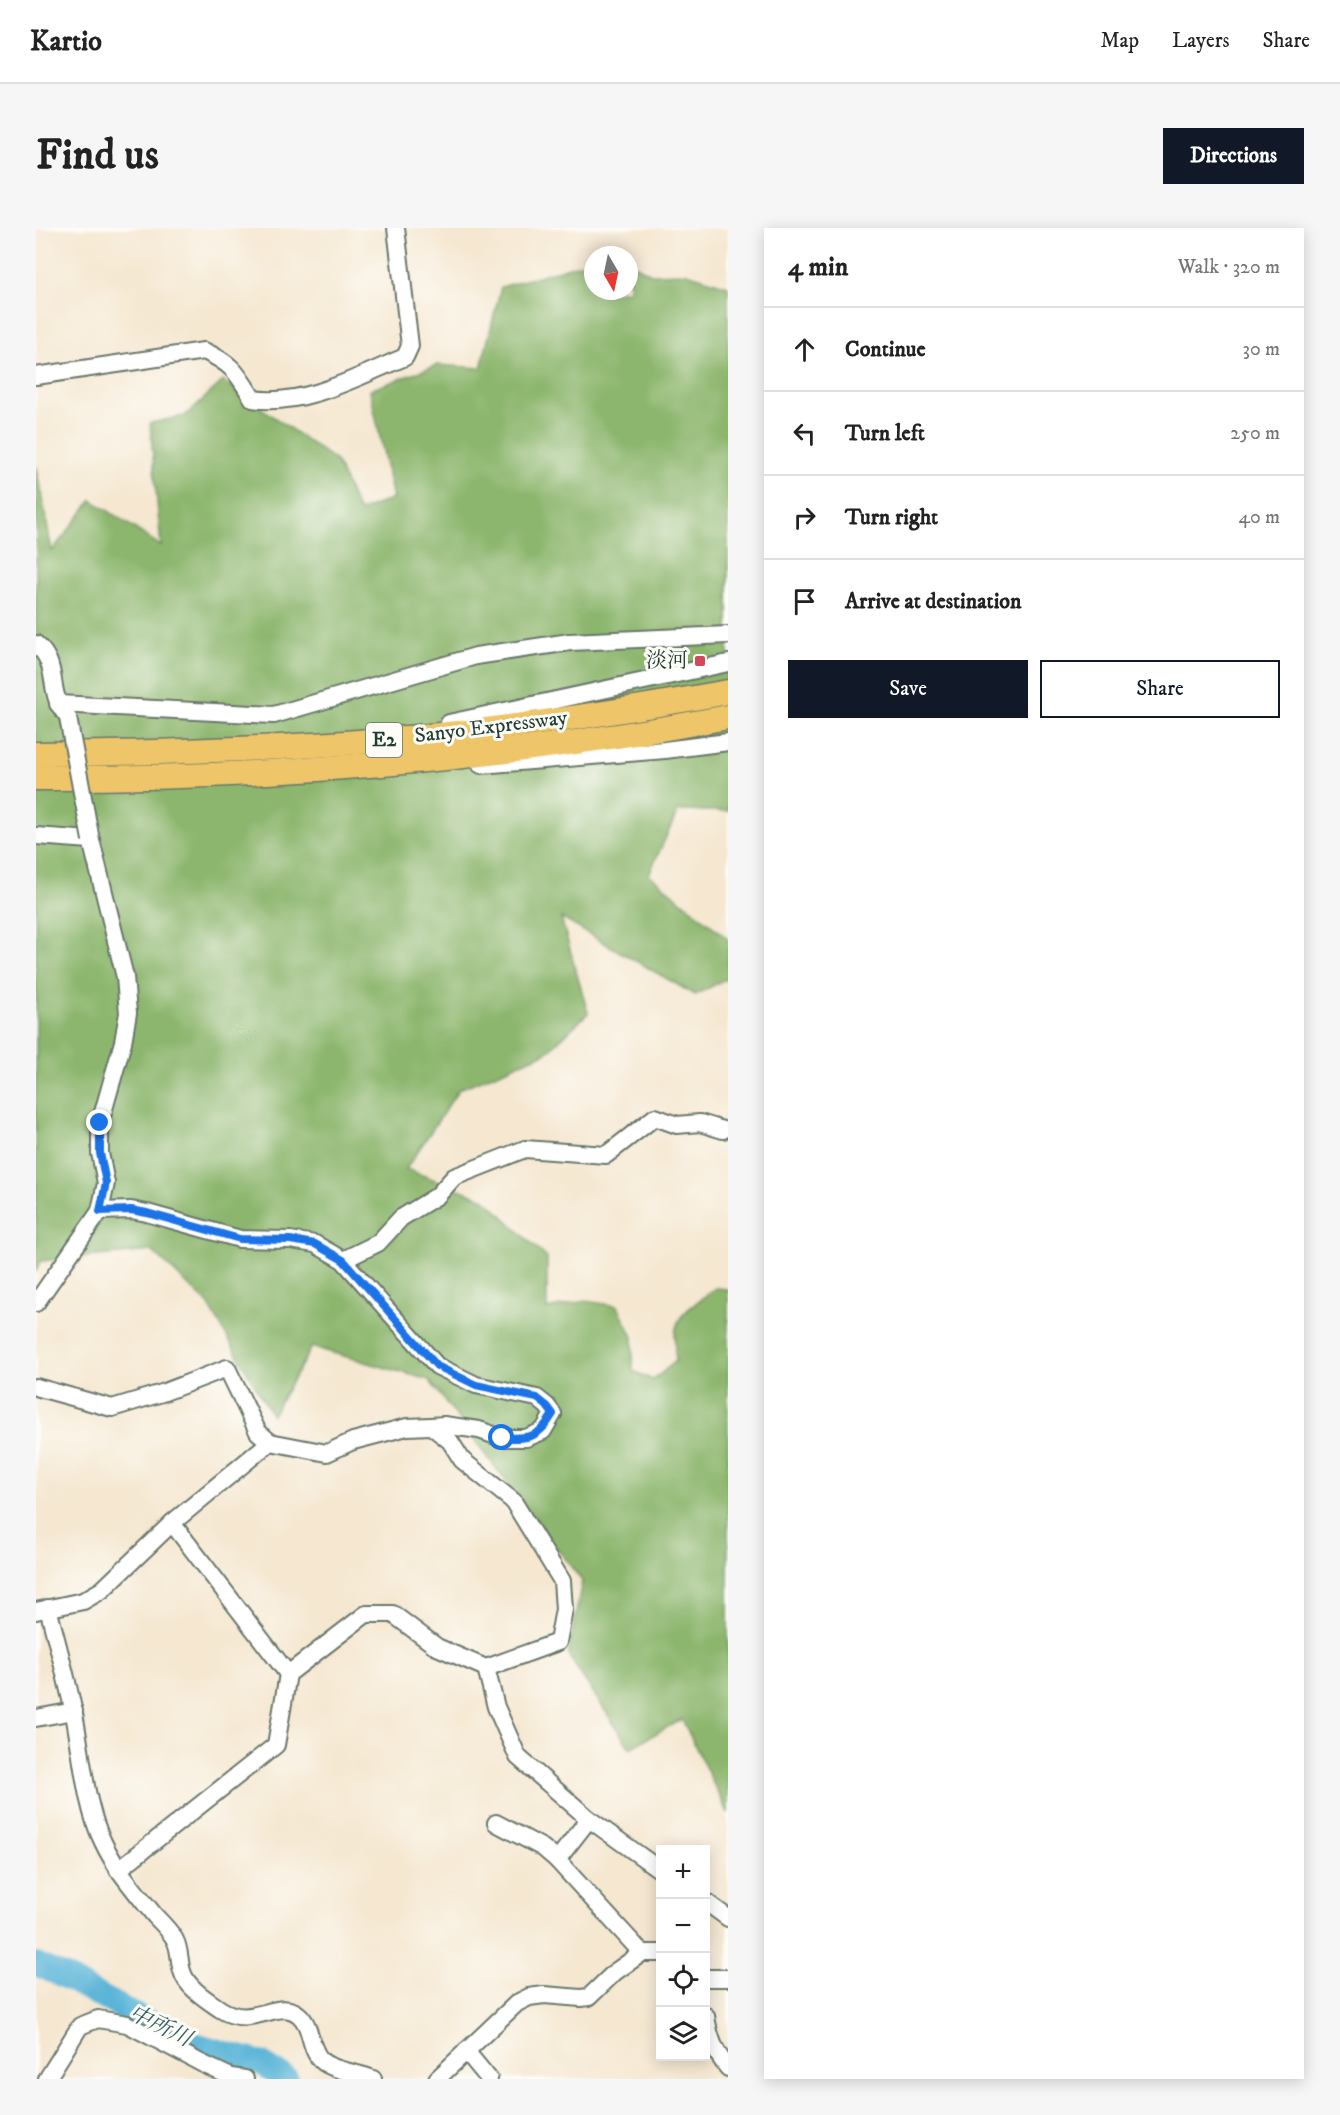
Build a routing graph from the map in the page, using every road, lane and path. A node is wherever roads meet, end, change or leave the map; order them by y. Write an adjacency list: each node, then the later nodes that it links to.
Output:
1 (396, 228): 2 (street)
2 (36, 376)
3 (728, 635): 7 (street)
4 (36, 644): 7 (street)
5 (728, 663): 10 (street)
6 (728, 692): 10 (highway, Sanyo Expressway / E2)
7 (58, 704): 15 (street, bridge)
8 (728, 717): 12 (highway, Sanyo Expressway / E2)
9 (728, 742): 12 (street)
10 (282, 747): 11 (highway, Sanyo Expressway / E2)
11 (36, 754)
12 (354, 766): 13 (highway, Sanyo Expressway / E2)
13 (36, 778)
14 (36, 836): 15 (street)
15 (91, 840): 17 (street)
16 (723, 1130): 18 (street)
17 (100, 1211): 18 (street); 19 (street)
18 (343, 1260): 21 (street)
19 (36, 1303)
20 (36, 1387): 22 (street)
21 (431, 1426): 22 (street); 25 (street)
22 (270, 1442): 23 (street)
23 (172, 1523): 24 (street); 26 (street)
24 (42, 1609): 27 (street)
25 (486, 1668): 26 (street); 29 (street)
26 (288, 1674): 33 (street)
27 (74, 1711): 28 (street); 33 (street)
28 (36, 1718)
29 (589, 1819): 31 (street); 32 (street)
30 (496, 1823): 31 (street)
31 (557, 1860): 36 (street)
32 (656, 1867)
33 (118, 1870): 45 (street)
34 (710, 1905): 35 (street)
35 (728, 1918)
36 (642, 1953): 37 (street); 41 (street)
37 (656, 1953)
38 (710, 1978): 39 (street)
39 (728, 1978)
40 (710, 2037): 42 (street)
41 (466, 2051): 46 (street); 47 (street)
42 (728, 2068)
43 (47, 2079): 44 (street)
44 (245, 2079)
45 (373, 2079)
46 (438, 2079)
47 (489, 2079)

